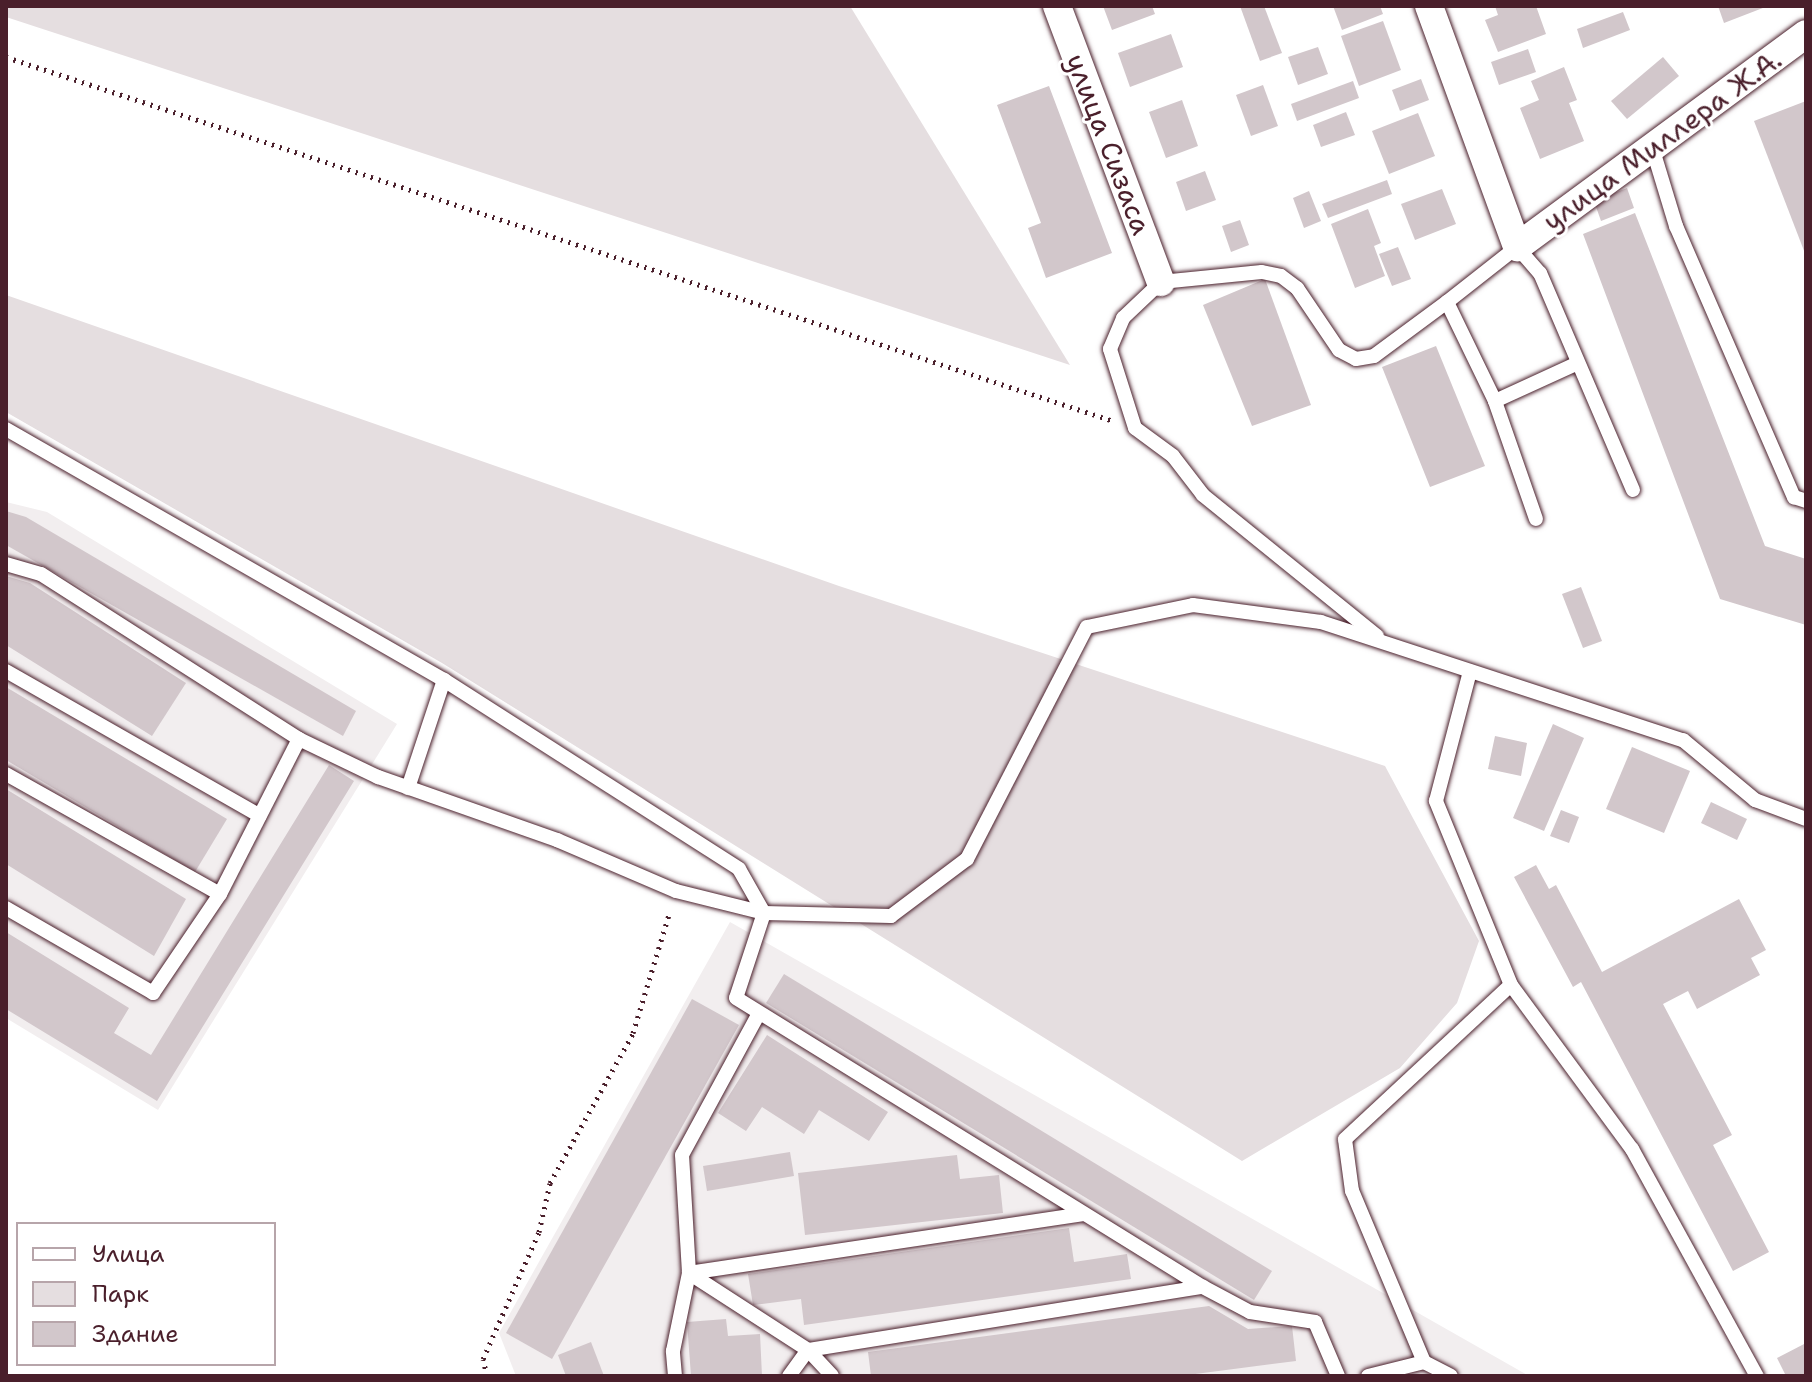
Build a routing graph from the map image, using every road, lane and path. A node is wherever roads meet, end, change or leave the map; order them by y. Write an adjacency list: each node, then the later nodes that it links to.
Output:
1 (1057, 6): 7 (street, улица Сизаса)
2 (1429, 6): 6 (street)
3 (1806, 34): 5 (street, улица Миллера Ж.А.)
4 (6, 57): 11 (path)
5 (1652, 147): 6 (street, улица Миллера Ж.А.); 14 (lane)
6 (1517, 247): 8 (lane); 9 (lane)
7 (1161, 282): 8 (lane); 11 (lane)
8 (1447, 302): 10 (lane)
9 (1578, 363): 10 (lane); 13 (lane)
10 (1495, 401): 15 (lane)
11 (1135, 428): 17 (lane)
12 (6, 429): 20 (lane)
13 (1633, 490)
14 (1806, 501)
15 (1536, 519)
16 (6, 564): 21 (lane)
17 (1387, 644): 19 (lane); 29 (lane)
18 (6, 671): 24 (lane)
19 (1470, 671): 25 (lane); 30 (lane)
20 (444, 680): 23 (lane); 29 (lane)
21 (299, 739): 23 (lane); 24 (lane)
22 (6, 774): 27 (lane)
23 (408, 788): 26 (lane)
24 (260, 816): 27 (lane)
25 (1806, 819)
26 (676, 891): 29 (lane); 37 (path)
27 (220, 894): 28 (lane)
28 (6, 908)
29 (764, 913): 31 (lane)
30 (1511, 985): 36 (lane); 44 (lane)
31 (758, 1015): 32 (lane); 33 (lane)
32 (1082, 1214): 33 (lane); 34 (lane)
33 (689, 1273): 35 (lane); 38 (lane)
34 (1203, 1287): 35 (lane); 41 (lane)
35 (808, 1350): 39 (lane); 40 (lane)
36 (1424, 1362): 42 (lane); 43 (lane)
37 (487, 1376)
38 (675, 1376)
39 (789, 1376)
40 (832, 1376)
41 (1338, 1376)
42 (1368, 1376)
43 (1451, 1376)
44 (1757, 1376)

